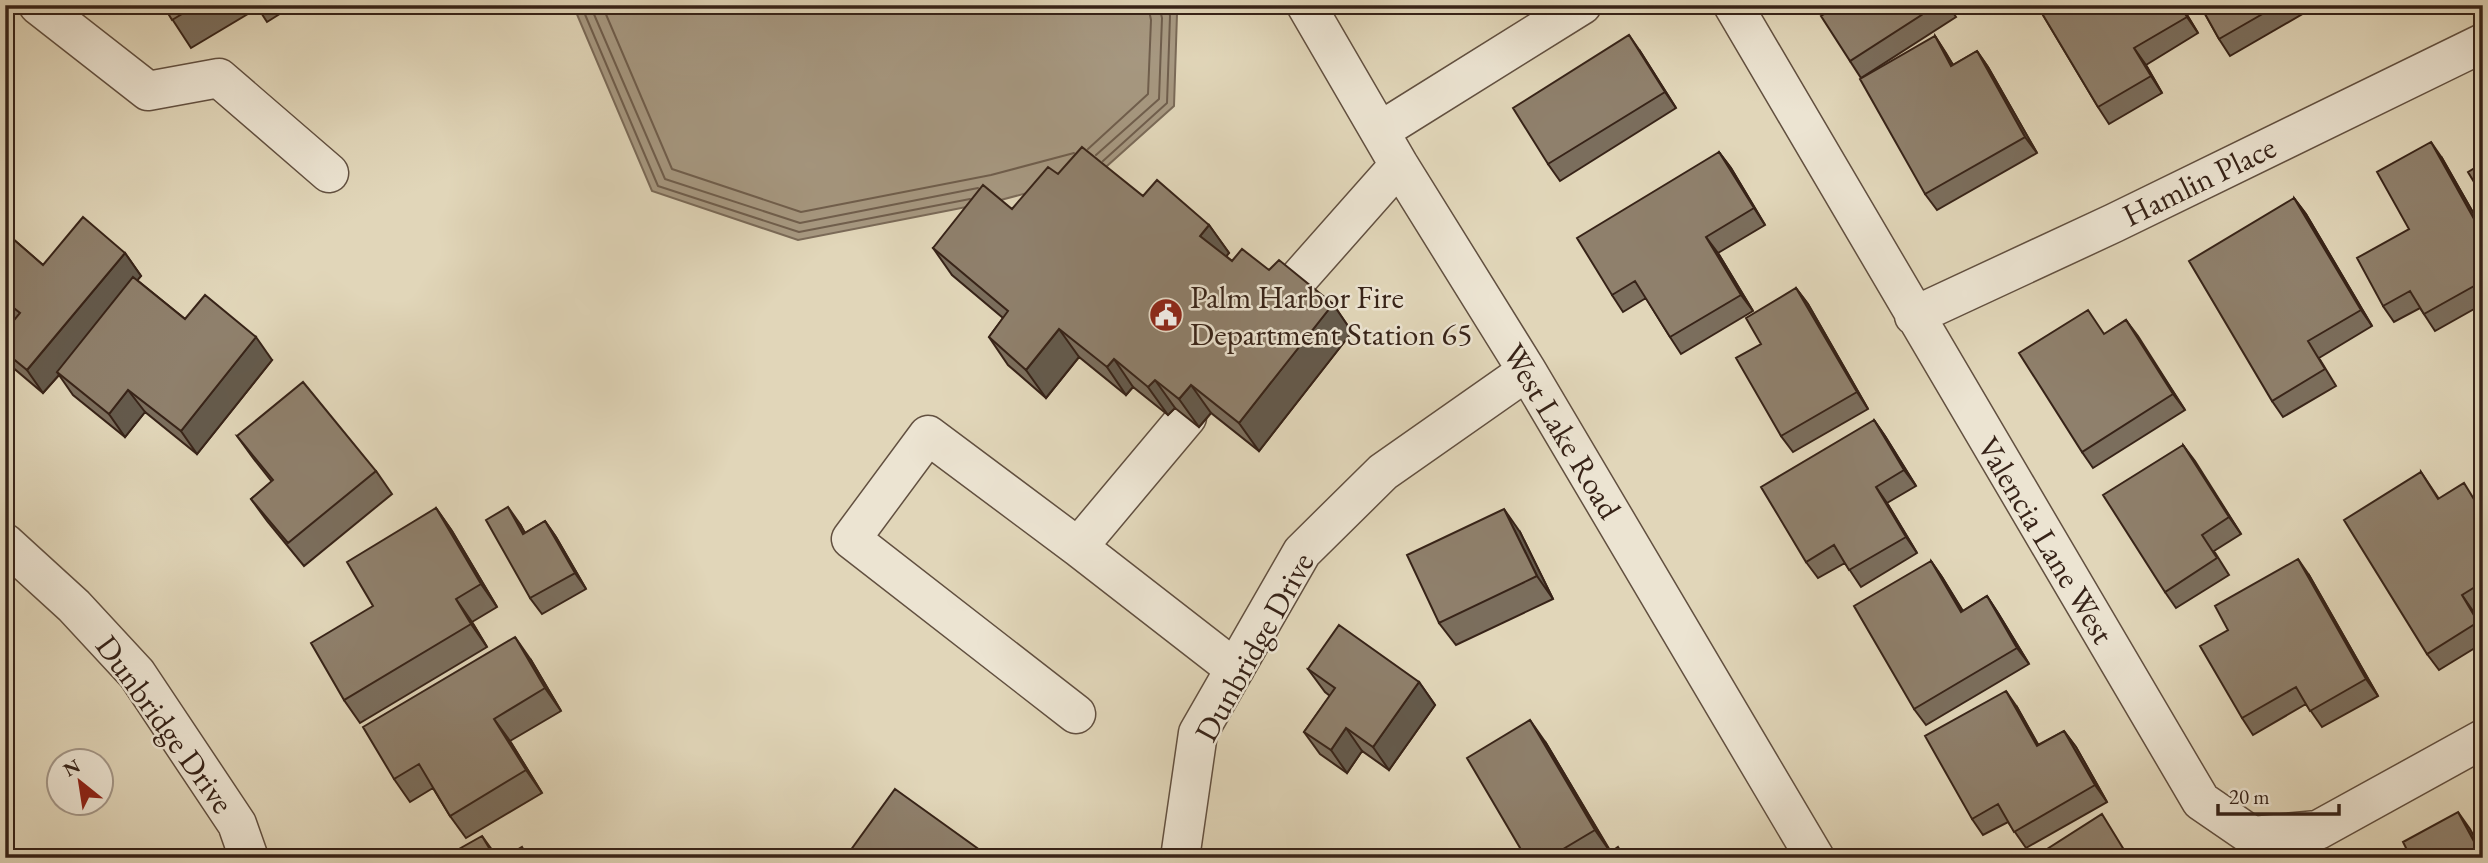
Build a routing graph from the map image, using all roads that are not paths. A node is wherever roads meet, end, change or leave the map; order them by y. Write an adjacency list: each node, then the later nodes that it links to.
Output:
1 (38, 5): 8 (street)
2 (1306, 5): 6 (street, West Lake Road)
3 (1582, 5): 6 (street)
4 (1733, 5): 10 (street, Valencia Lane West)
5 (2483, 43): 10 (street, Hamlin Place)
6 (1380, 131): 7 (street, West Lake Road)
7 (1399, 165): 9 (street); 11 (street, West Lake Road)
8 (329, 173)
9 (1284, 295)
10 (1914, 316): 17 (street, Valencia Lane West)
11 (1527, 371): 15 (street, Dunbridge Drive); 20 (street, West Lake Road)
12 (1187, 417): 14 (street)
13 (5, 542): 18 (street, Dunbridge Drive)
14 (1078, 547): 15 (street); 16 (street)
15 (1235, 669): 19 (street, Dunbridge Drive)
16 (1076, 714)
17 (2483, 739)
18 (249, 858)
19 (1180, 858)
20 (1815, 858)

